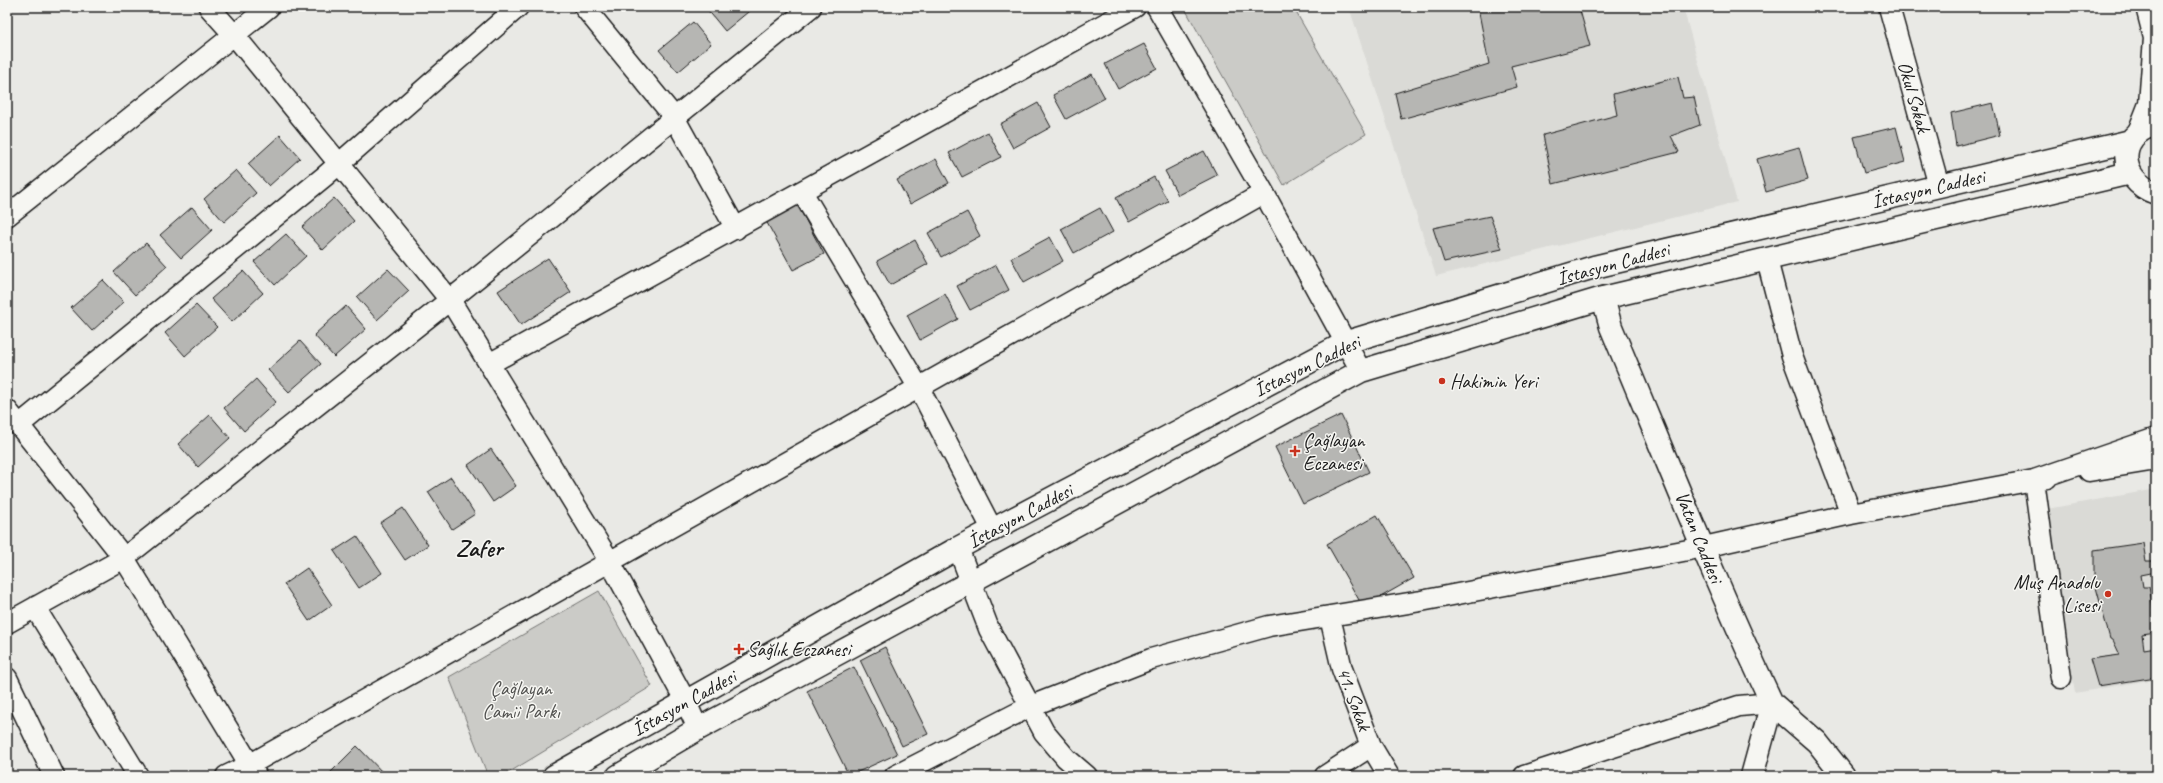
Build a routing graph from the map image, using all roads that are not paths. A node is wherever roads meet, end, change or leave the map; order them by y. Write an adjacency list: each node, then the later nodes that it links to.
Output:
1 (209, 7): 10 (street)
2 (269, 7): 10 (street)
3 (518, 7): 14 (street)
4 (584, 7): 12 (street)
5 (812, 7): 12 (street)
6 (1135, 7): 17 (street)
7 (1157, 7): 18 (street)
8 (1889, 7): 16 (street, Okul Sokak)
9 (2147, 7): 11 (main road)
10 (235, 36): 14 (street); 20 (street)
11 (2156, 39): 13 (main road)
12 (674, 118): 21 (street); 24 (street)
13 (2142, 133): 15 (main road); 16 (main road, İstasyon Caddesi)
14 (339, 164): 24 (street); 29 (street)
15 (2130, 174): 19 (main road); 22 (main road, İstasyon Caddesi)
16 (1939, 186): 25 (main road, İstasyon Caddesi)
17 (802, 192): 21 (street); 28 (street)
18 (1264, 193): 25 (street); 28 (street)
19 (2156, 193)
20 (7, 216)
21 (736, 228): 26 (street)
22 (1767, 260): 23 (main road, İstasyon Caddesi); 33 (street)
23 (1603, 298): 27 (main road, İstasyon Caddesi); 35 (main road, Vatan Caddesi)
24 (450, 300): 26 (street); 37 (street)
25 (1347, 342): 27 (street); 34 (main road, İstasyon Caddesi)
26 (489, 364): 38 (street)
27 (1361, 371): 39 (main road, İstasyon Caddesi)
28 (919, 388): 34 (street); 38 (street)
29 (13, 418): 37 (street)
30 (2156, 438): 32 (street)
31 (2156, 460): 32 (street)
32 (2034, 480): 33 (street); 44 (street)
33 (1851, 514): 35 (street)
34 (993, 531): 36 (main road, İstasyon Caddesi)
35 (1704, 547): 41 (street); 46 (main road, Vatan Caddesi)
36 (958, 548): 39 (street); 45 (main road, İstasyon Caddesi)
37 (124, 558): 40 (street); 50 (street)
38 (610, 562): 45 (street); 50 (street)
39 (971, 582): 47 (street); 48 (main road, İstasyon Caddesi)
40 (37, 606): 42 (street); 52 (street)
41 (1330, 617): 47 (street); 49 (street, 41. Sokak)
42 (7, 623)
43 (7, 678): 51 (street)
44 (2061, 678)
45 (686, 702): 48 (street); 54 (main road, İstasyon Caddesi)
46 (1772, 703): 60 (street); 61 (main road); 62 (main road)
47 (1031, 706): 56 (street); 57 (street)
48 (698, 729): 55 (main road, İstasyon Caddesi)
49 (1371, 746): 58 (street); 59 (street, 41. Sokak)
50 (253, 770): 53 (street)
51 (54, 776)
52 (138, 776)
53 (226, 776)
54 (554, 776)
55 (618, 776)
56 (894, 776)
57 (1087, 776)
58 (1325, 776)
59 (1389, 776)
60 (1526, 776)
61 (1752, 776)
62 (1844, 776)

